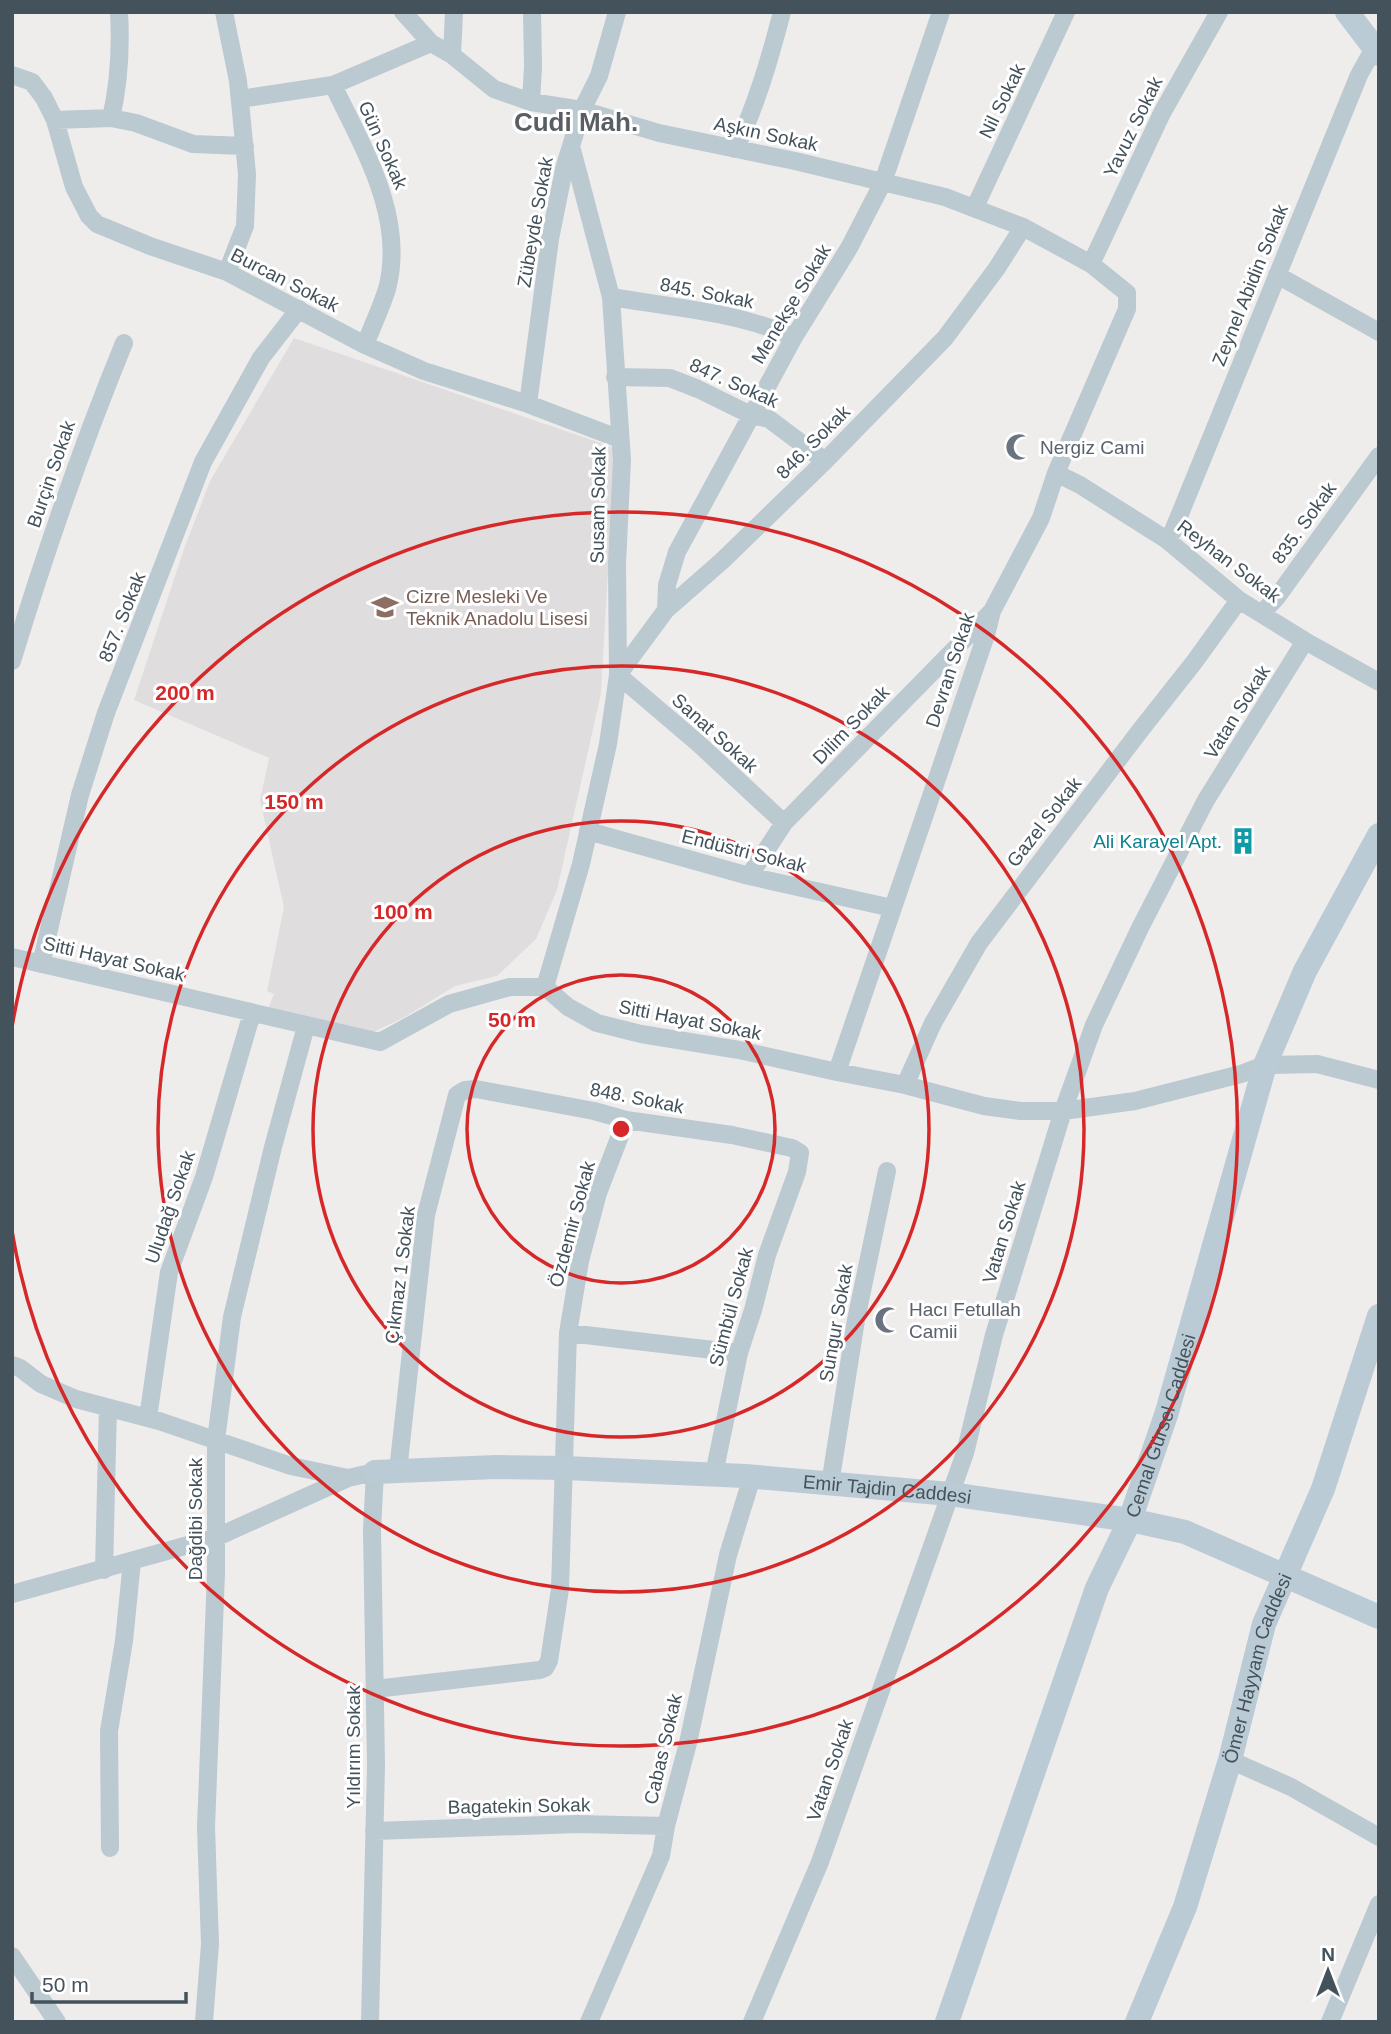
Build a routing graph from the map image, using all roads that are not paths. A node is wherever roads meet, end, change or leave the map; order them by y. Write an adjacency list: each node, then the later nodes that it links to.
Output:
1 (118, 12): 20 (street)
2 (224, 12): 17 (street)
3 (403, 12): 12 (street, Aşkın Sokak)
4 (454, 12): 14 (street)
5 (532, 12): 18 (street)
6 (617, 12): 19 (street, Zübeyde Sokak)
7 (782, 12): 24 (street)
8 (941, 12): 25 (street, Menekşe Sokak)
9 (1066, 12): 26 (street, Nil Sokak)
10 (1219, 12): 28 (street, Yavuz Sokak)
11 (1347, 12): 13 (street)
12 (431, 43): 14 (street, Aşkın Sokak); 16 (street)
13 (1377, 51): 30 (street, Zeynel Abidin Sokak)
14 (452, 55): 18 (street, Aşkın Sokak)
15 (12, 75): 21 (street, Burcan Sokak)
16 (333, 85): 17 (street); 37 (street, Gün Sokak)
17 (240, 99): 22 (street)
18 (531, 102): 19 (street, Aşkın Sokak)
19 (583, 110): 23 (street, Zübeyde Sokak); 24 (street, Aşkın Sokak)
20 (111, 118): 21 (street); 22 (street)
21 (55, 120): 29 (street, Burcan Sokak)
22 (245, 146): 29 (street)
23 (571, 146): 32 (street, Susam Sokak); 39 (street, Zübeyde Sokak)
24 (735, 149): 25 (street, Aşkın Sokak)
25 (883, 182): 26 (street, Aşkın Sokak); 35 (street, Menekşe Sokak)
26 (975, 207): 27 (street, Aşkın Sokak)
27 (1023, 227): 28 (street, Aşkın Sokak); 43 (street, 846. Sokak)
28 (1091, 264): 31 (street, Aşkın Sokak)
29 (227, 272): 33 (street, Burcan Sokak)
30 (1277, 275): 34 (street); 45 (street, Zeynel Abidin Sokak)
31 (1127, 293): 44 (street, Devran Sokak)
32 (611, 297): 35 (street, 845. Sokak); 38 (street, Susam Sokak)
33 (299, 309): 37 (street, Burcan Sokak); 60 (street, 857. Sokak)
34 (1379, 332)
35 (794, 337): 40 (street, Menekşe Sokak)
36 (124, 343): 51 (street, Burçin Sokak)
37 (365, 345): 39 (street, Burcan Sokak)
38 (615, 377): 40 (street, 847. Sokak); 41 (street, Susam Sokak)
39 (528, 404): 41 (street, Burcan Sokak)
40 (751, 415): 43 (street, 847. Sokak); 47 (street, Menekşe Sokak)
41 (620, 439): 52 (street, Susam Sokak)
42 (1379, 456): 49 (street, 835. Sokak)
43 (825, 461): 47 (street, 846. Sokak)
44 (1056, 473): 45 (street, Reyhan Sokak); 48 (street, Devran Sokak)
45 (1167, 540): 46 (street, Reyhan Sokak)
46 (1239, 600): 49 (street, Reyhan Sokak); 67 (street, Gazel Sokak)
47 (666, 610): 52 (street, 846. Sokak)
48 (992, 611): 54 (street, Dilim Sokak); 58 (street, Devran Sokak)
49 (1262, 613): 50 (street, Reyhan Sokak)
50 (1305, 641): 53 (street, Reyhan Sokak); 69 (street, Vatan Sokak)
51 (12, 661)
52 (618, 675): 54 (street, Sanat Sokak); 55 (street, Susam Sokak)
53 (1379, 682)
54 (785, 823): 57 (street, Dilim Sokak)
55 (588, 831): 57 (street, Endüstri Sokak); 61 (street, Susam Sokak)
56 (1379, 835): 64 (street, Cemal Gürsel Caddesi)
57 (750, 876): 58 (street, Endüstri Sokak)
58 (892, 908): 65 (street, Devran Sokak)
59 (12, 957): 60 (street, Sitti Hayat Sokak)
60 (41, 964): 62 (street, Sitti Hayat Sokak)
61 (544, 987): 63 (street, Sitti Hayat Sokak); 65 (street, Sitti Hayat Sokak)
62 (251, 1013): 63 (street, Sitti Hayat Sokak); 78 (street, Uludağ Sokak)
63 (306, 1026): 79 (street, Dağdibi Sokak)
64 (1265, 1065): 66 (street, Sitti Hayat Sokak); 69 (street, Sitti Hayat Sokak); 87 (street, Cemal Gürsel Caddesi)
65 (837, 1072): 67 (street, Sitti Hayat Sokak)
66 (1379, 1080)
67 (905, 1084): 69 (street, Sitti Hayat Sokak)
68 (465, 1090): 70 (street, 848. Sokak); 81 (street, Çıkmaz 1 Sokak)
69 (1063, 1111): 86 (street, Vatan Sokak)
70 (626, 1120): 71 (street, 848. Sokak); 74 (street, Özdemir Sokak)
71 (800, 1153): 75 (street, Sümbül Sokak)
72 (887, 1171): 85 (street, Sungur Sokak)
73 (1379, 1316): 91 (street, Ömer Hayyam Caddesi)
74 (568, 1333): 75 (street); 80 (street, Özdemir Sokak)
75 (738, 1353): 82 (street, Sümbül Sokak)
76 (12, 1365): 77 (street)
77 (108, 1408): 78 (street); 90 (street)
78 (148, 1418): 79 (street)
79 (216, 1440): 84 (street); 88 (street, Dağdibi Sokak)
80 (565, 1468): 81 (street, Emir Tajdin Caddesi); 82 (street, Emir Tajdin Caddesi); 94 (street, Özdemir Sokak)
81 (387, 1471): 84 (street); 94 (street, Yıldırım Sokak)
82 (715, 1474): 83 (street, Emir Tajdin Caddesi)
83 (752, 1477): 85 (street, Emir Tajdin Caddesi); 96 (street, Cabas Sokak)
84 (348, 1478): 88 (street)
85 (830, 1484): 86 (street, Emir Tajdin Caddesi)
86 (950, 1493): 87 (street, Emir Tajdin Caddesi); 106 (street, Vatan Sokak)
87 (1130, 1520): 91 (street, Emir Tajdin Caddesi); 107 (street, Cemal Gürsel Caddesi)
88 (217, 1537): 89 (street); 103 (street, Dağdibi Sokak)
89 (132, 1561): 90 (street); 99 (street)
90 (104, 1570): 92 (street)
91 (1286, 1576): 93 (street, Emir Tajdin Caddesi); 95 (street, Ömer Hayyam Caddesi)
92 (12, 1594)
93 (1379, 1617)
94 (374, 1689): 97 (street, Yıldırım Sokak)
95 (1230, 1760): 98 (street); 108 (street, Ömer Hayyam Caddesi)
96 (666, 1826): 97 (street, Bagatekin Sokak); 105 (street, Cabas Sokak)
97 (374, 1831): 104 (street, Yıldırım Sokak)
98 (1379, 1837)
99 (110, 1848)
100 (1379, 1904): 109 (street)
101 (12, 1956): 102 (street)
102 (57, 2022)
103 (204, 2022)
104 (370, 2022)
105 (589, 2022)
106 (752, 2022)
107 (947, 2022)
108 (1137, 2022)
109 (1330, 2022)

